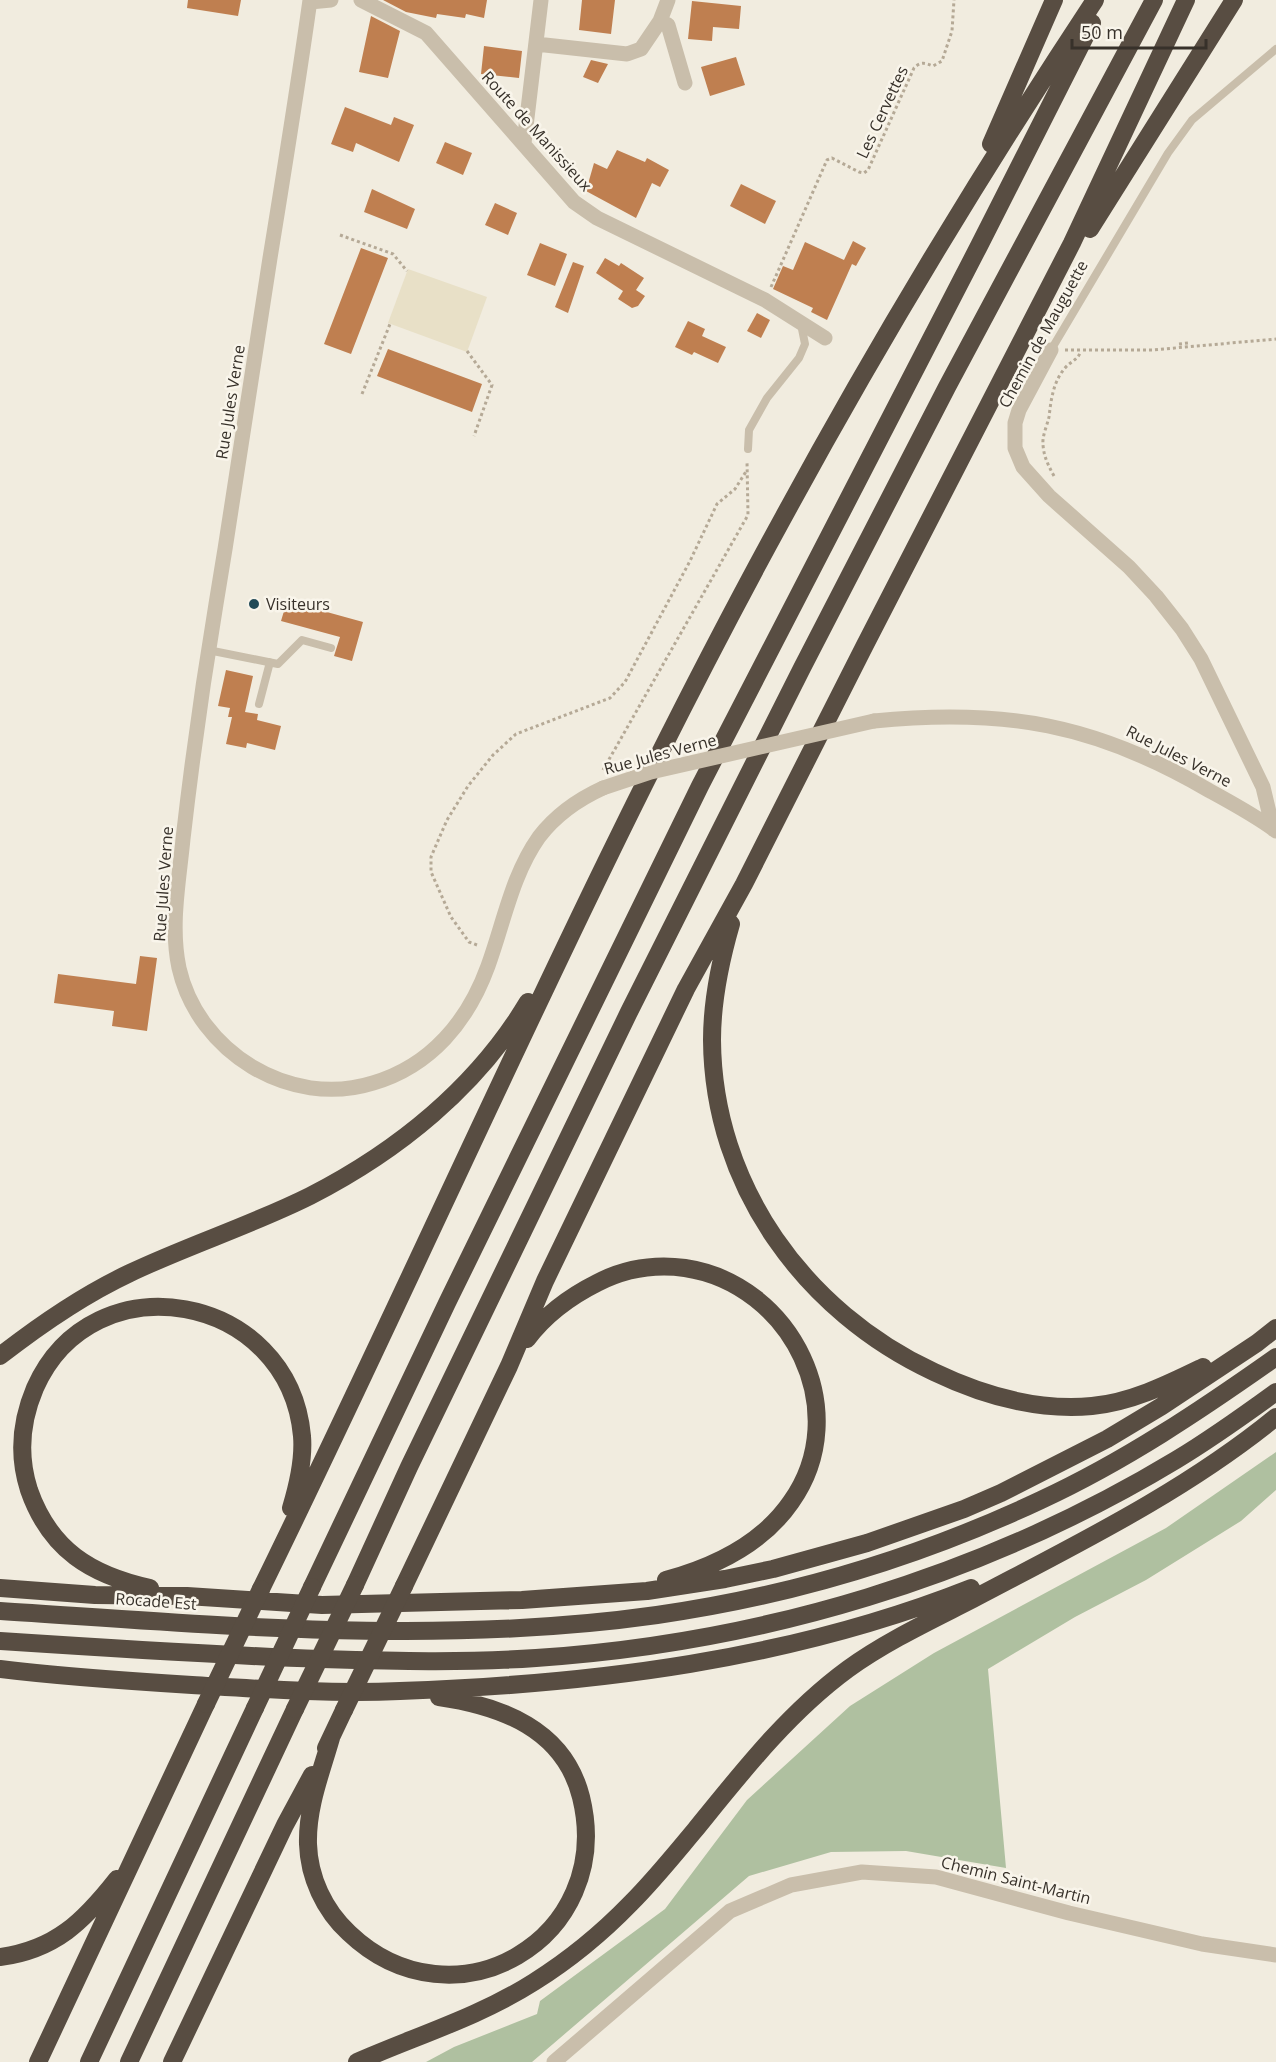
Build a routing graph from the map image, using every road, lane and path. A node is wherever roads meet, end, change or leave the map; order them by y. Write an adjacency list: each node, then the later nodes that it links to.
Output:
1 (331, 0): 12 (street)
2 (361, 0): 17 (street, Route de Manissieux)
3 (541, 0): 14 (street)
4 (668, 0): 13 (street)
5 (954, 0): 21 (path, Les Cervettes)
6 (1054, 0): 18 (highway)
7 (1095, 0): 18 (highway)
8 (1103, 0): 69 (highway, bridge)
9 (1154, 0): 70 (highway, bridge)
10 (1186, 0): 22 (highway)
11 (1234, 0): 22 (highway)
12 (310, 1): 38 (street, Rue Jules Verne)
13 (660, 21): 14 (street); 16 (street)
14 (536, 44): 17 (street)
15 (1276, 49): 29 (lane, Chemin de Mauguette)
16 (685, 83)
17 (524, 143): 21 (street, Route de Manissieux)
18 (962, 209): 44 (highway)
19 (340, 235): 20 (path)
20 (408, 271)
21 (765, 300): 24 (street, Route de Manissieux)
22 (1035, 318): 43 (highway)
23 (390, 324): 32 (path)
24 (801, 324): 25 (street, Route de Manissieux); 34 (lane)
25 (825, 338)
26 (1276, 339): 31 (path)
27 (1179, 344): 28 (path)
28 (1188, 344)
29 (1051, 350): 31 (path); 42 (street, Chemin de Mauguette)
30 (467, 351): 33 (path)
31 (1081, 351): 36 (path)
32 (362, 394)
33 (474, 436)
34 (748, 449): 35 (path)
35 (747, 470): 41 (path); 45 (path)
36 (1057, 480)
37 (331, 648): 39 (lane)
38 (208, 650): 39 (lane); 45 (street, Rue Jules Verne)
39 (270, 662): 40 (lane)
40 (259, 704)
41 (599, 790): 42 (street, Rue Jules Verne, bridge); 45 (street, Rue Jules Verne)
42 (1274, 830)
43 (744, 884): 47 (highway); 50 (highway)
44 (579, 919): 48 (highway); 54 (highway)
45 (493, 950)
46 (1276, 1328): 47 (highway)
47 (1257, 1343): 56 (highway)
48 (0, 1356)
49 (1276, 1357): 58 (highway, Rocade Est)
50 (509, 1366): 56 (highway); 64 (highway, bridge)
51 (1276, 1392): 59 (highway)
52 (1276, 1417): 53 (highway)
53 (1102, 1530): 63 (highway); 72 (highway)
54 (276, 1557): 57 (highway); 65 (highway, bridge)
55 (0, 1588): 57 (highway)
56 (608, 1593): 57 (highway)
57 (187, 1596)
58 (0, 1611)
59 (0, 1641)
60 (0, 1669): 61 (highway)
61 (63, 1676): 62 (highway); 63 (highway)
62 (0, 1678)
63 (398, 1692): 64 (highway)
64 (331, 1738): 71 (highway)
65 (138, 1851): 67 (highway); 68 (highway)
66 (1276, 1955): 73 (street, Chemin Saint-Martin)
67 (0, 1956)
68 (38, 2062)
69 (89, 2062)
70 (129, 2062)
71 (172, 2062)
72 (357, 2062)
73 (554, 2062)

